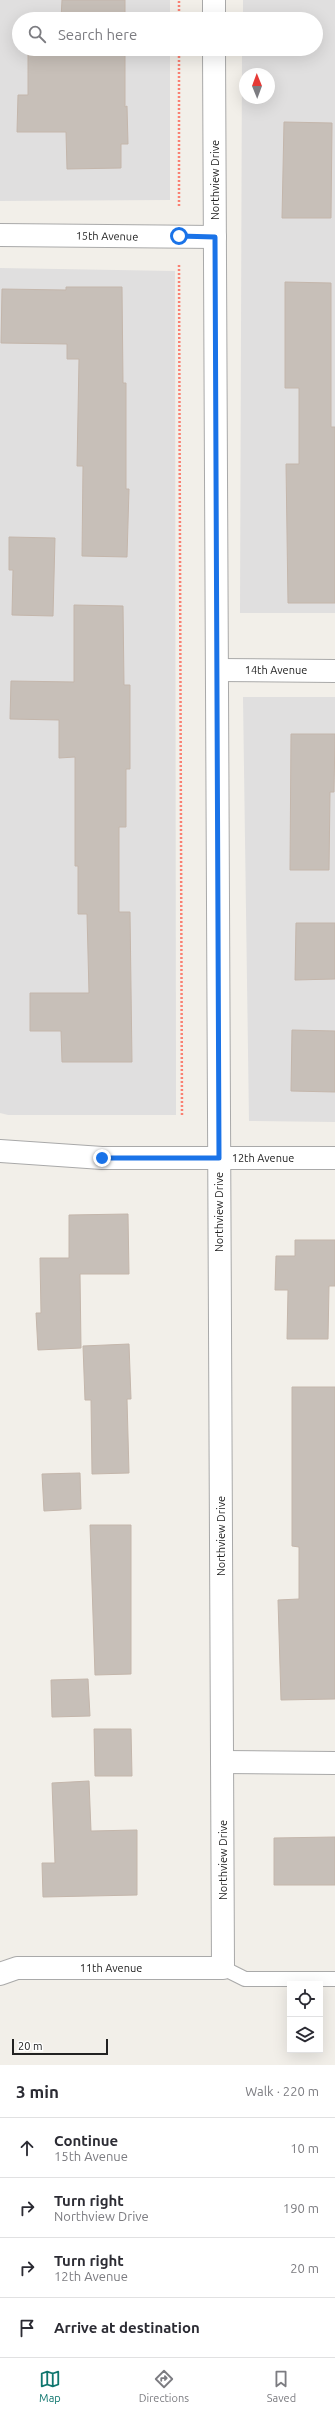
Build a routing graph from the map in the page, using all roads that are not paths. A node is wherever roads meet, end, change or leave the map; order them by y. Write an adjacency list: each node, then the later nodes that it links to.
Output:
1 (214, 0): 2 (street)
2 (214, 12)
3 (214, 56): 5 (street, Northview Drive)
4 (0, 235): 5 (street, 15th Avenue)
5 (215, 237): 6 (street, Northview Drive)
6 (217, 670): 7 (street, 14th Avenue); 9 (street, Northview Drive)
7 (335, 671)
8 (0, 1151): 9 (street, 12th Avenue)
9 (219, 1158): 10 (street, 12th Avenue); 11 (street, Northview Drive)
10 (335, 1158)
11 (222, 1762): 12 (street); 13 (street, Northview Drive)
12 (335, 1763)
13 (223, 1968): 14 (street, 11th Avenue); 15 (lane)
14 (0, 1974)
15 (335, 1980)

